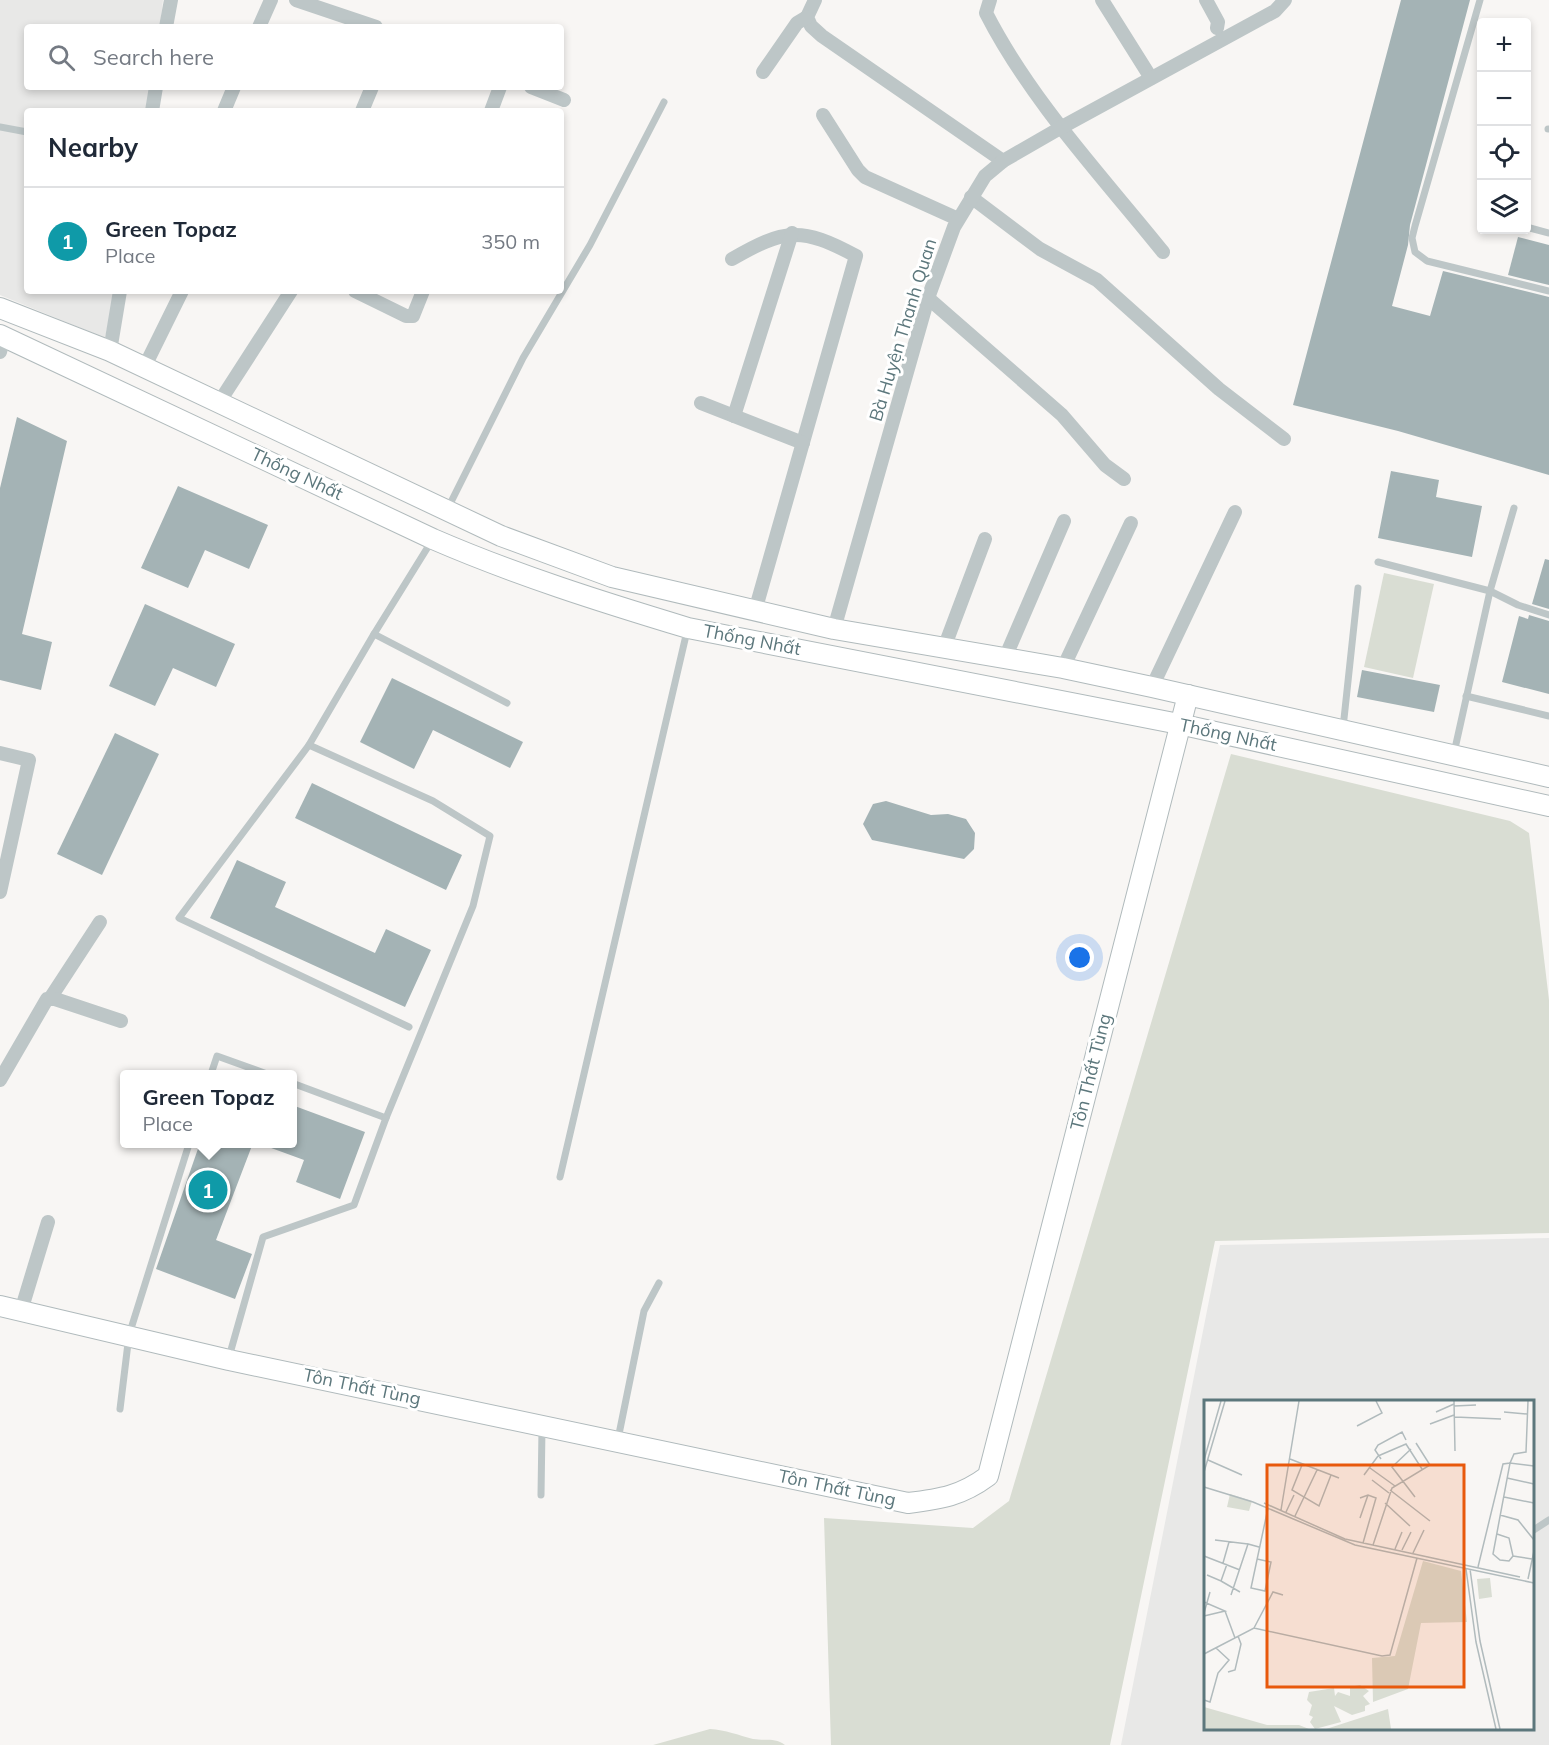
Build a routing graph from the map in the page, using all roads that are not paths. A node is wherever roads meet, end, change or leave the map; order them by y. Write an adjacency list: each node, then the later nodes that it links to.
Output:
1 (171, 0): 11 (street)
2 (271, 0): 12 (street)
3 (296, 0): 13 (street)
4 (815, 0): 10 (street)
5 (990, 0): 31 (street)
6 (1102, 0): 17 (street)
7 (1206, 0): 14 (street)
8 (1285, 0): 15 (street, Bà Huyện Thanh Quan)
9 (1480, 0): 42 (lane)
10 (807, 17): 16 (street); 33 (street)
11 (167, 24)
12 (260, 24)
13 (367, 24)
14 (1217, 28): 15 (lane)
15 (1224, 41): 17 (street, Bà Huyện Thanh Quan)
16 (763, 72)
17 (1151, 78): 31 (street, Bà Huyện Thanh Quan)
18 (156, 90): 25 (street)
19 (233, 90): 26 (street)
20 (371, 90): 27 (street)
21 (499, 90): 28 (street)
22 (539, 90): 23 (street)
23 (564, 100)
24 (664, 102): 41 (lane)
25 (152, 108)
26 (225, 108)
27 (363, 108)
28 (492, 108)
29 (823, 115): 35 (street)
30 (0, 127): 32 (lane)
31 (1062, 127): 33 (street, Bà Huyện Thanh Quan); 39 (street)
32 (24, 131)
33 (1003, 161): 34 (street, Bà Huyện Thanh Quan)
34 (971, 197): 35 (street, Bà Huyện Thanh Quan); 58 (street)
35 (958, 219): 49 (street, Bà Huyện Thanh Quan)
36 (1531, 228): 38 (lane)
37 (792, 233): 40 (street); 57 (street); 59 (street)
38 (1549, 233)
39 (1163, 252)
40 (732, 259)
41 (564, 289)
42 (1549, 291)
43 (120, 294): 52 (street)
44 (181, 294): 53 (street)
45 (289, 294): 55 (street)
46 (361, 294): 47 (street)
47 (422, 294)
48 (561, 294): 62 (lane)
49 (928, 298): 60 (street); 74 (street, Bà Huyện Thanh Quan)
50 (0, 308): 52 (main road, Thống Nhất)
51 (1, 341): 54 (main road, Thống Nhất)
52 (110, 351): 53 (main road, Thống Nhất)
53 (144, 368): 54 (main road); 55 (main road, Thống Nhất)
54 (133, 396): 66 (main road, Thống Nhất)
55 (219, 401): 62 (main road, Thống Nhất)
56 (701, 403): 57 (street)
57 (734, 416): 59 (street)
58 (1284, 439)
59 (803, 443): 71 (street)
60 (1124, 479)
61 (1514, 508): 70 (lane)
62 (447, 510): 71 (main road, Thống Nhất)
63 (1235, 512): 79 (street)
64 (1064, 521): 77 (street)
65 (1131, 523): 78 (street)
66 (433, 539): 73 (main road, Thống Nhất); 75 (lane)
67 (986, 539): 76 (street)
68 (1378, 562): 70 (lane)
69 (1358, 588): 85 (lane)
70 (1490, 591): 72 (lane); 81 (lane)
71 (755, 611): 74 (main road, Thống Nhất)
72 (1549, 615)
73 (688, 628): 84 (main road, Thống Nhất); 102 (lane)
74 (834, 629): 76 (main road, Thống Nhất)
75 (374, 634): 82 (lane); 86 (lane)
76 (944, 648): 77 (main road, Thống Nhất)
77 (1005, 658): 78 (main road, Thống Nhất)
78 (1063, 668): 79 (main road, Thống Nhất)
79 (1152, 687): 80 (main road, Thống Nhất)
80 (1188, 695): 84 (main road, Tôn Thất Tùng); 85 (main road, Thống Nhất)
81 (1466, 696): 83 (lane); 88 (lane)
82 (507, 704)
83 (1549, 716)
84 (1179, 724): 90 (main road, Thống Nhất); 111 (main road, Tôn Thất Tùng)
85 (1342, 730): 88 (main road, Thống Nhất)
86 (309, 745): 95 (lane); 100 (lane)
87 (0, 753): 91 (street)
88 (1453, 757): 89 (main road, Thống Nhất)
89 (1549, 777)
90 (1549, 806)
91 (0, 892)
92 (100, 922): 93 (street)
93 (51, 998): 94 (street); 98 (street)
94 (121, 1021)
95 (409, 1027)
96 (212, 1070): 97 (lane)
97 (256, 1070)
98 (0, 1080)
99 (297, 1085): 100 (lane)
100 (386, 1118): 108 (lane)
101 (187, 1148): 107 (lane)
102 (560, 1177)
103 (48, 1222): 106 (street)
104 (659, 1282): 111 (lane)
105 (0, 1306): 106 (main road, Tôn Thất Tùng)
106 (21, 1311): 107 (main road, Tôn Thất Tùng)
107 (129, 1335): 108 (main road, Tôn Thất Tùng); 109 (lane)
108 (229, 1360): 110 (main road, Tôn Thất Tùng)
109 (120, 1409)
110 (542, 1424): 111 (main road, Tôn Thất Tùng); 112 (lane)
111 (617, 1441)
112 (540, 1495)
113 (1549, 1520): 114 (lane)
114 (1534, 1530)

